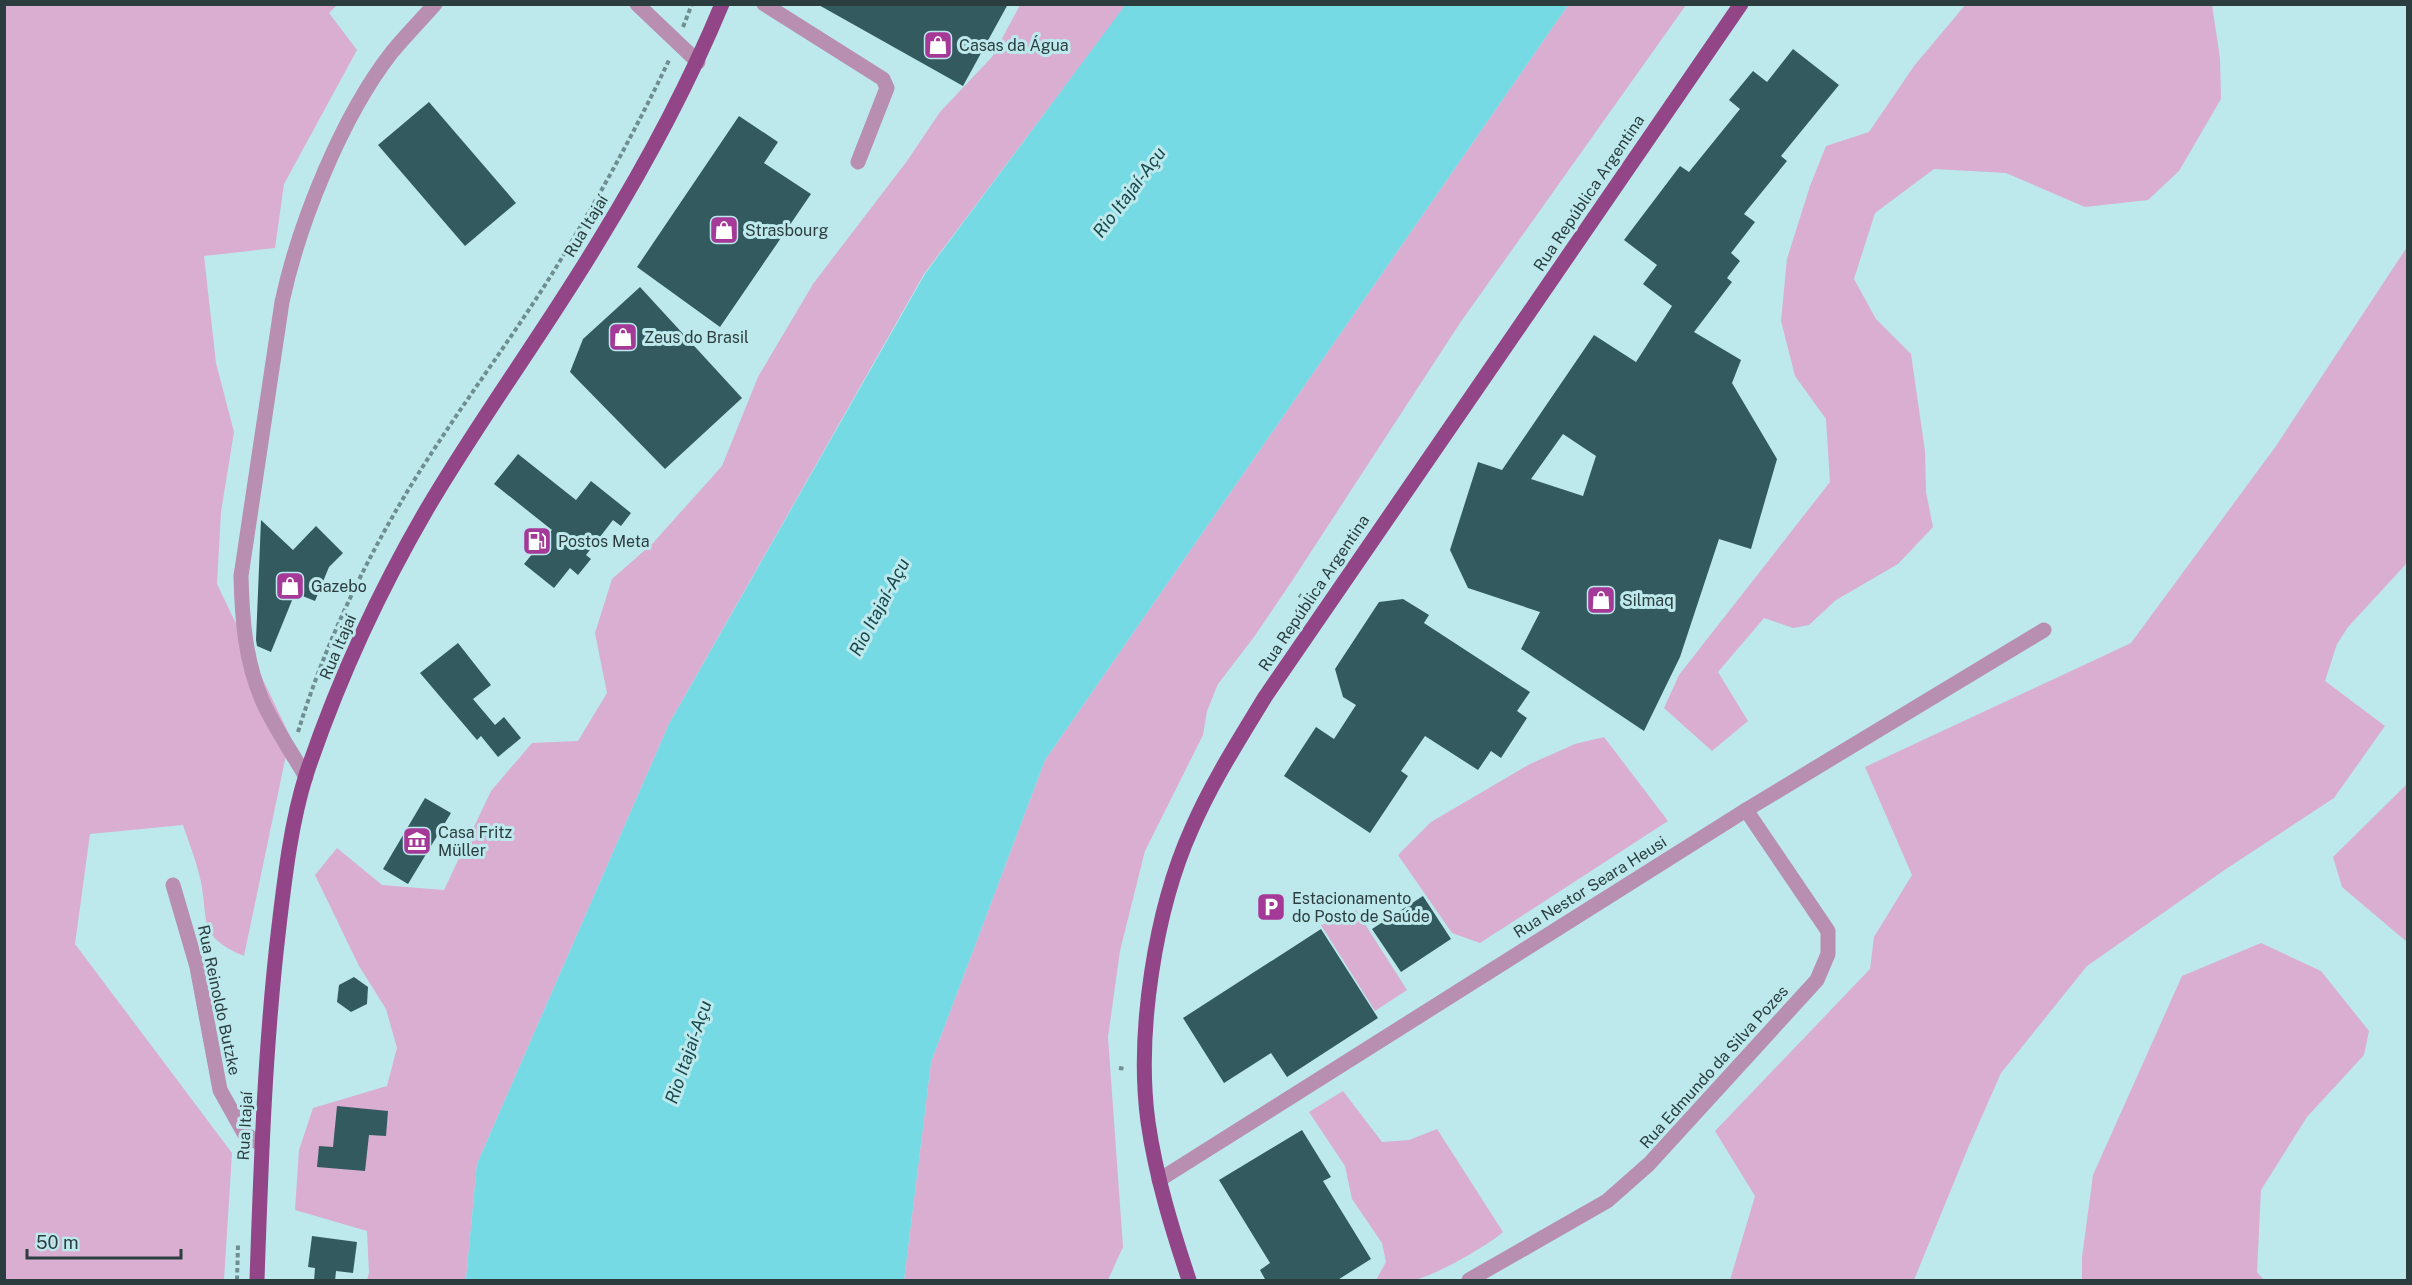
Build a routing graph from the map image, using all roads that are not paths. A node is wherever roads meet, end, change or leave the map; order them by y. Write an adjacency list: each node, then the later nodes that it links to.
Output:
1 (435, 4): 9 (street)
2 (637, 4): 6 (street)
3 (722, 4): 6 (main road, Rua Itajaí)
4 (764, 4): 7 (street)
5 (1741, 4): 13 (main road, Rua República Argentina)
6 (698, 62): 9 (main road, Rua Itajaí)
7 (858, 162)
8 (2044, 630): 10 (street, Rua Nestor Seara Heusi)
9 (306, 777): 12 (main road, Rua Itajaí)
10 (1746, 810): 13 (street, Rua Nestor Seara Heusi); 16 (street, Rua Edmundo da Silva Pozes)
11 (173, 885): 12 (street, Rua Reinoldo Butzke)
12 (262, 1145): 14 (main road, Rua Itajaí)
13 (1159, 1180): 15 (main road, Rua República Argentina)
14 (256, 1281)
15 (1189, 1281)
16 (1469, 1281)

